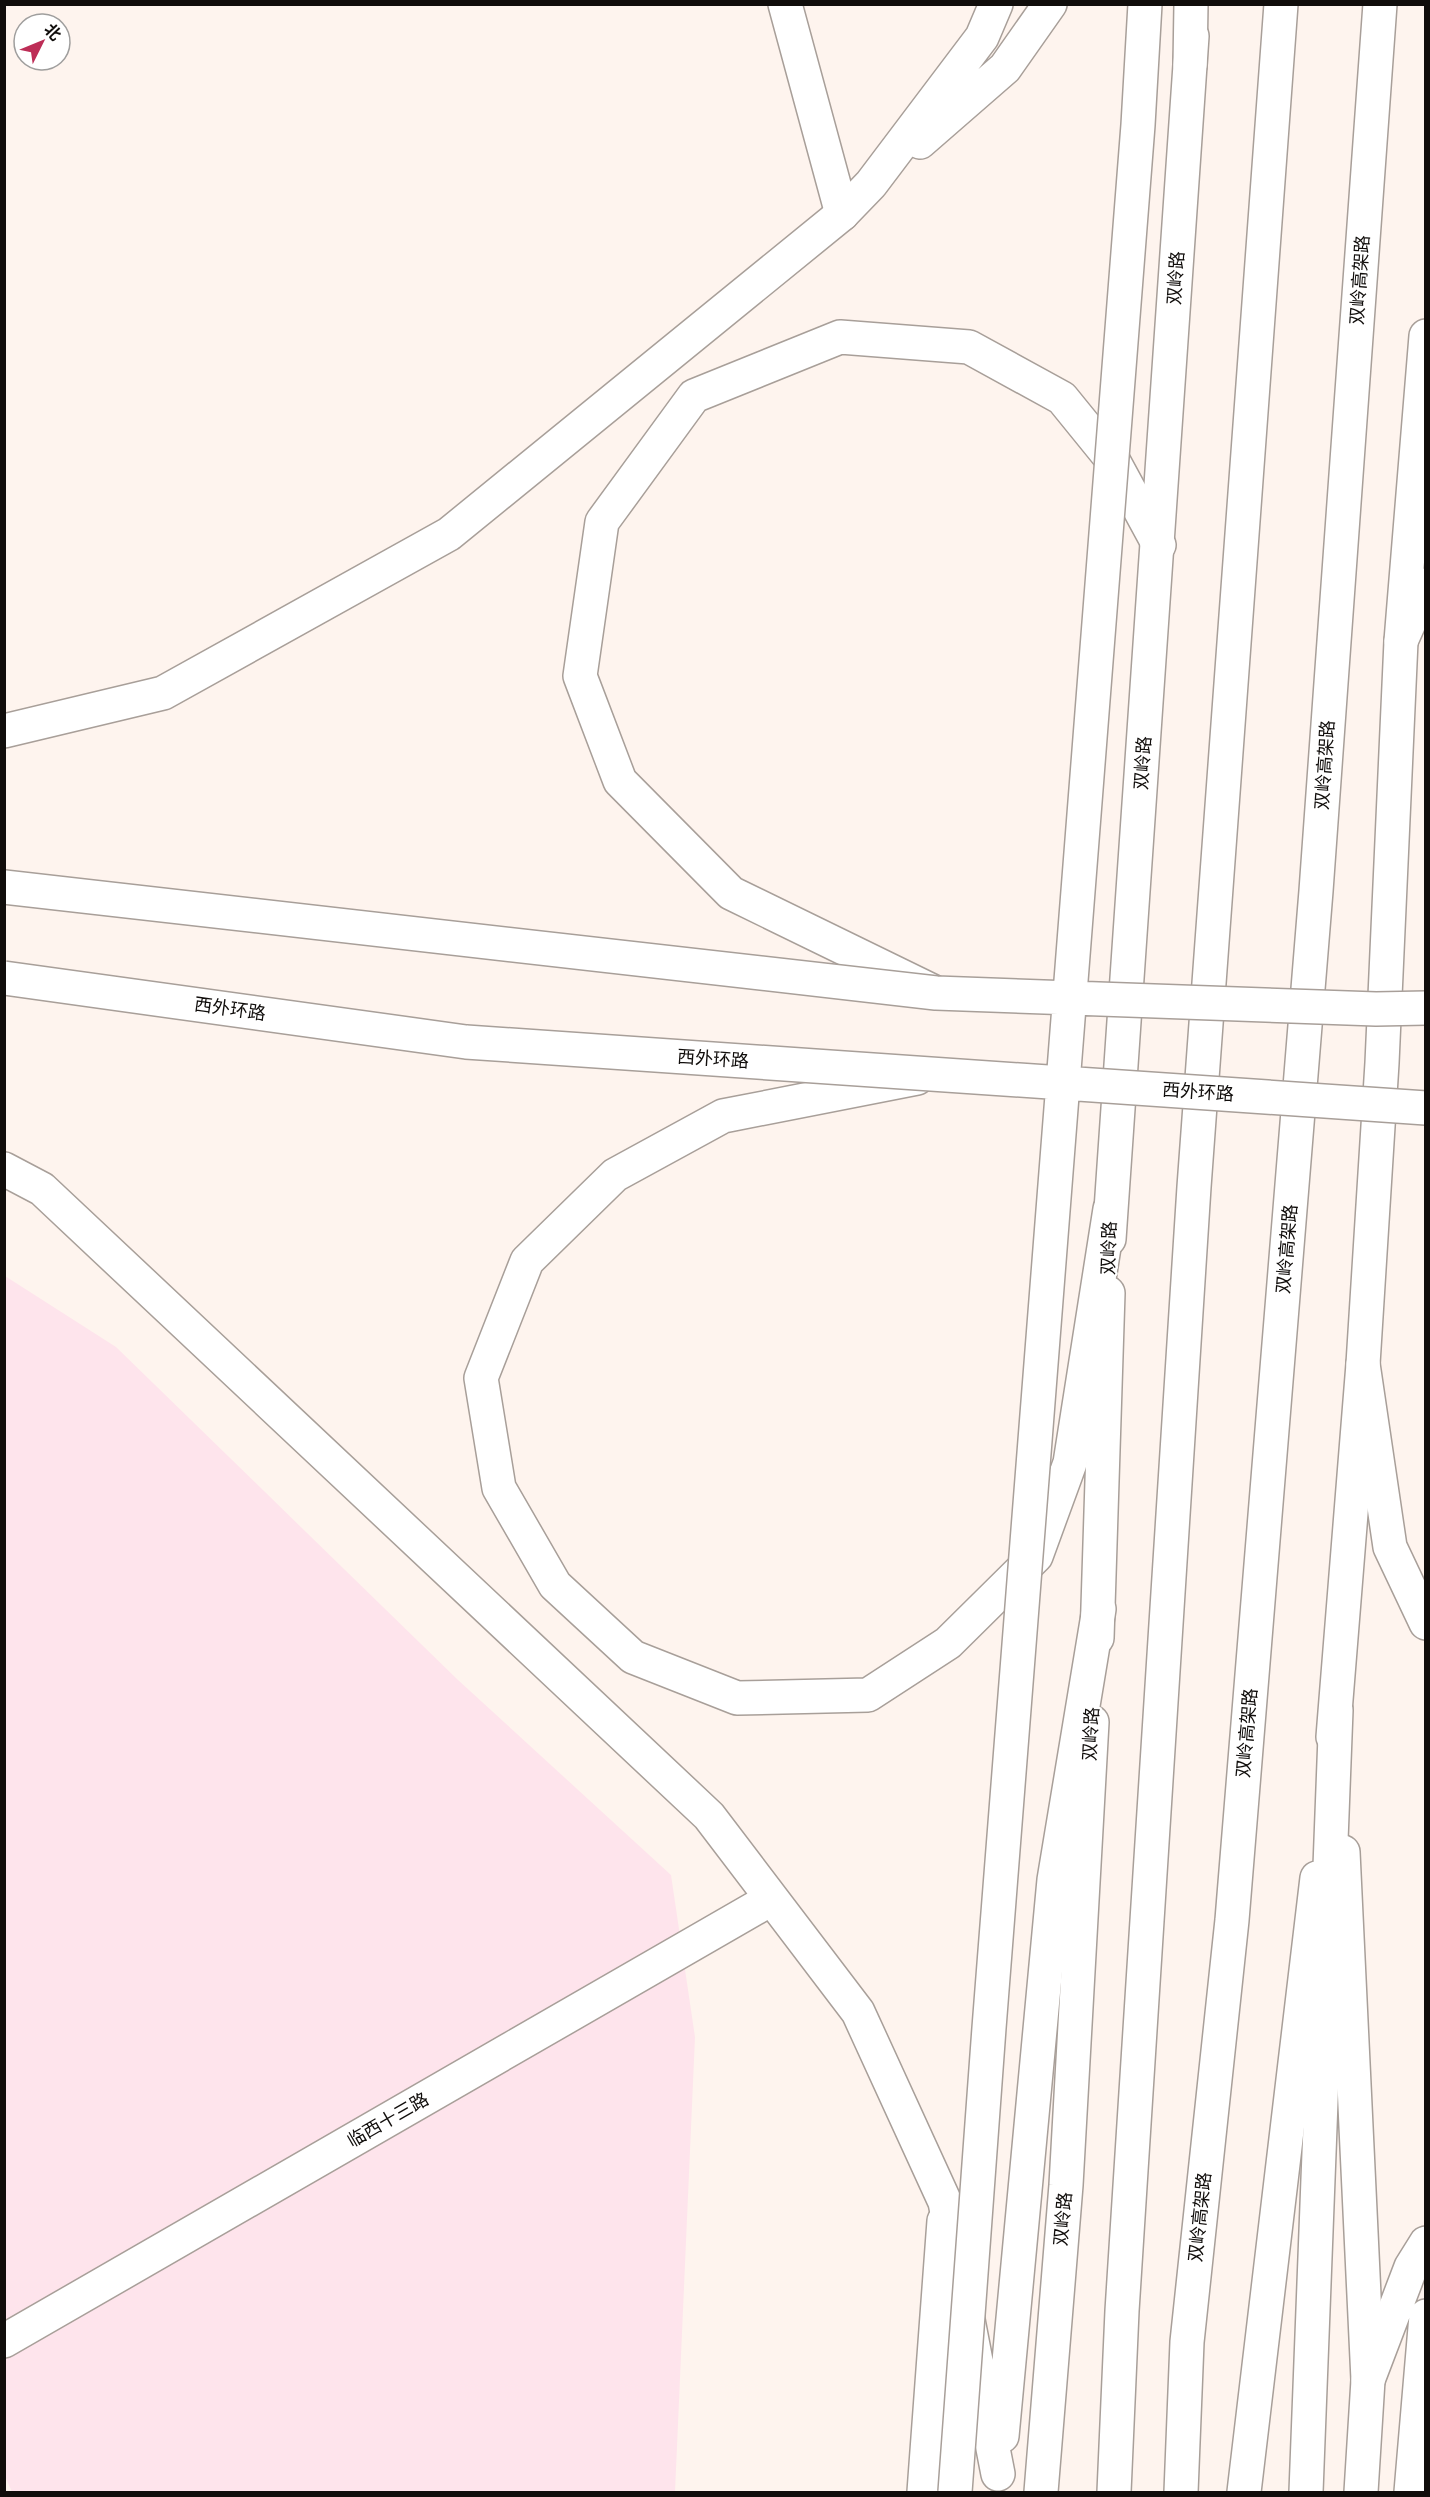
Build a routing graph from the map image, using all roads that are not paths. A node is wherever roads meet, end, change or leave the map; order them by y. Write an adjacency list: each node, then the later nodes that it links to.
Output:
1 (786, 4): 9 (main road)
2 (996, 4): 8 (main road)
3 (1050, 4): 8 (main road)
4 (1145, 4): 37 (main road, bridge)
5 (1193, 4): 11 (main road, 双岭路)
6 (1281, 4): 39 (main road)
7 (1380, 4): 40 (main road, 双岭高架路)
8 (871, 184): 9 (main road)
9 (842, 214): 14 (main road)
10 (1425, 336): 13 (main road)
11 (1159, 545): 17 (main road); 24 (main road, 双岭路)
12 (1425, 585): 13 (main road)
13 (1401, 641): 25 (main road)
14 (4, 731)
15 (4, 887): 17 (main road, bridge)
16 (4, 978): 21 (main road, 西外环路, bridge)
17 (936, 993): 20 (main road, bridge)
18 (1425, 1002): 20 (main road, bridge)
19 (1425, 1008): 20 (main road, bridge)
20 (1376, 1009)
21 (937, 1074): 22 (main road, 西外环路, bridge); 24 (main road, bridge)
22 (1425, 1108)
23 (4, 1169): 29 (main road)
24 (1110, 1209): 26 (main road, 双岭路)
25 (1363, 1364): 27 (main road); 28 (main road)
26 (1099, 1610): 35 (main road); 38 (main road, 双岭路)
27 (1425, 1623)
28 (1336, 1710): 34 (main road); 41 (main road); 42 (main road)
29 (771, 1899): 30 (main road); 33 (main road, 临西十三路)
30 (945, 2202): 35 (main road); 36 (main road)
31 (1425, 2243): 34 (main road)
32 (1425, 2316): 44 (main road)
33 (4, 2341)
34 (1368, 2380): 43 (main road)
35 (998, 2483)
36 (924, 2493)
37 (955, 2493)
38 (1041, 2493)
39 (1114, 2493)
40 (1181, 2493)
41 (1244, 2493)
42 (1306, 2493)
43 (1361, 2493)
44 (1411, 2493)

